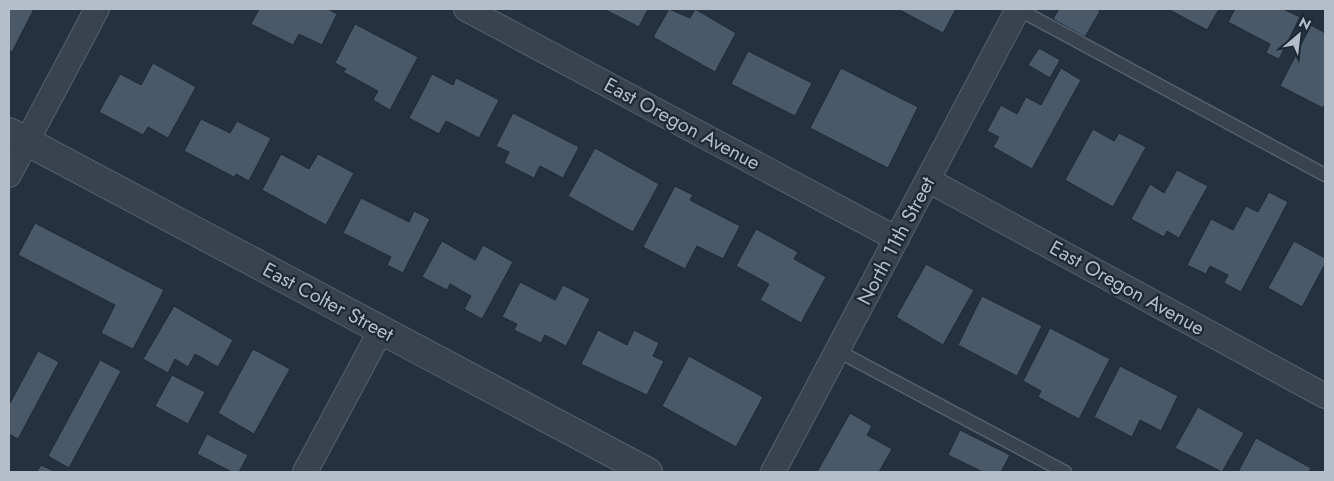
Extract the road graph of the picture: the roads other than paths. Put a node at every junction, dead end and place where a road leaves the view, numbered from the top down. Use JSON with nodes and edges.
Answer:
{"nodes":[{"id":1,"x":98,"y":9,"type":"edge"},
{"id":2,"x":466,"y":9,"type":"edge"},
{"id":3,"x":1018,"y":9,"type":"edge"},
{"id":4,"x":18,"y":136,"type":"edge"},
{"id":5,"x":1325,"y":174,"type":"edge"},
{"id":6,"x":9,"y":175,"type":"edge"},
{"id":7,"x":928,"y":180,"type":"junction"},
{"id":8,"x":897,"y":239,"type":"junction"},
{"id":9,"x":381,"y":330,"type":"junction"},
{"id":10,"x":838,"y":351,"type":"junction"},
{"id":11,"x":1325,"y":396,"type":"edge"},
{"id":12,"x":304,"y":472,"type":"edge"},
{"id":13,"x":648,"y":472,"type":"edge"},
{"id":14,"x":773,"y":472,"type":"edge"},
{"id":15,"x":1064,"y":472,"type":"edge"}],
"edges":[{"from":1,"to":4,"type":"street"},
{"from":2,"to":8,"type":"street","name":"East Oregon Avenue"},
{"from":3,"to":5,"type":"lane"},
{"from":3,"to":7,"type":"street","name":"North 11th Street"},
{"from":4,"to":6,"type":"street"},
{"from":4,"to":9,"type":"street","name":"East Colter Street"},
{"from":7,"to":8,"type":"street","name":"North 11th Street"},
{"from":7,"to":11,"type":"street","name":"East Oregon Avenue"},
{"from":8,"to":10,"type":"street","name":"North 11th Street"},
{"from":9,"to":12,"type":"street"},
{"from":9,"to":13,"type":"street","name":"East Colter Street"},
{"from":10,"to":14,"type":"street","name":"North 11th Street"},
{"from":10,"to":15,"type":"lane"}]}
